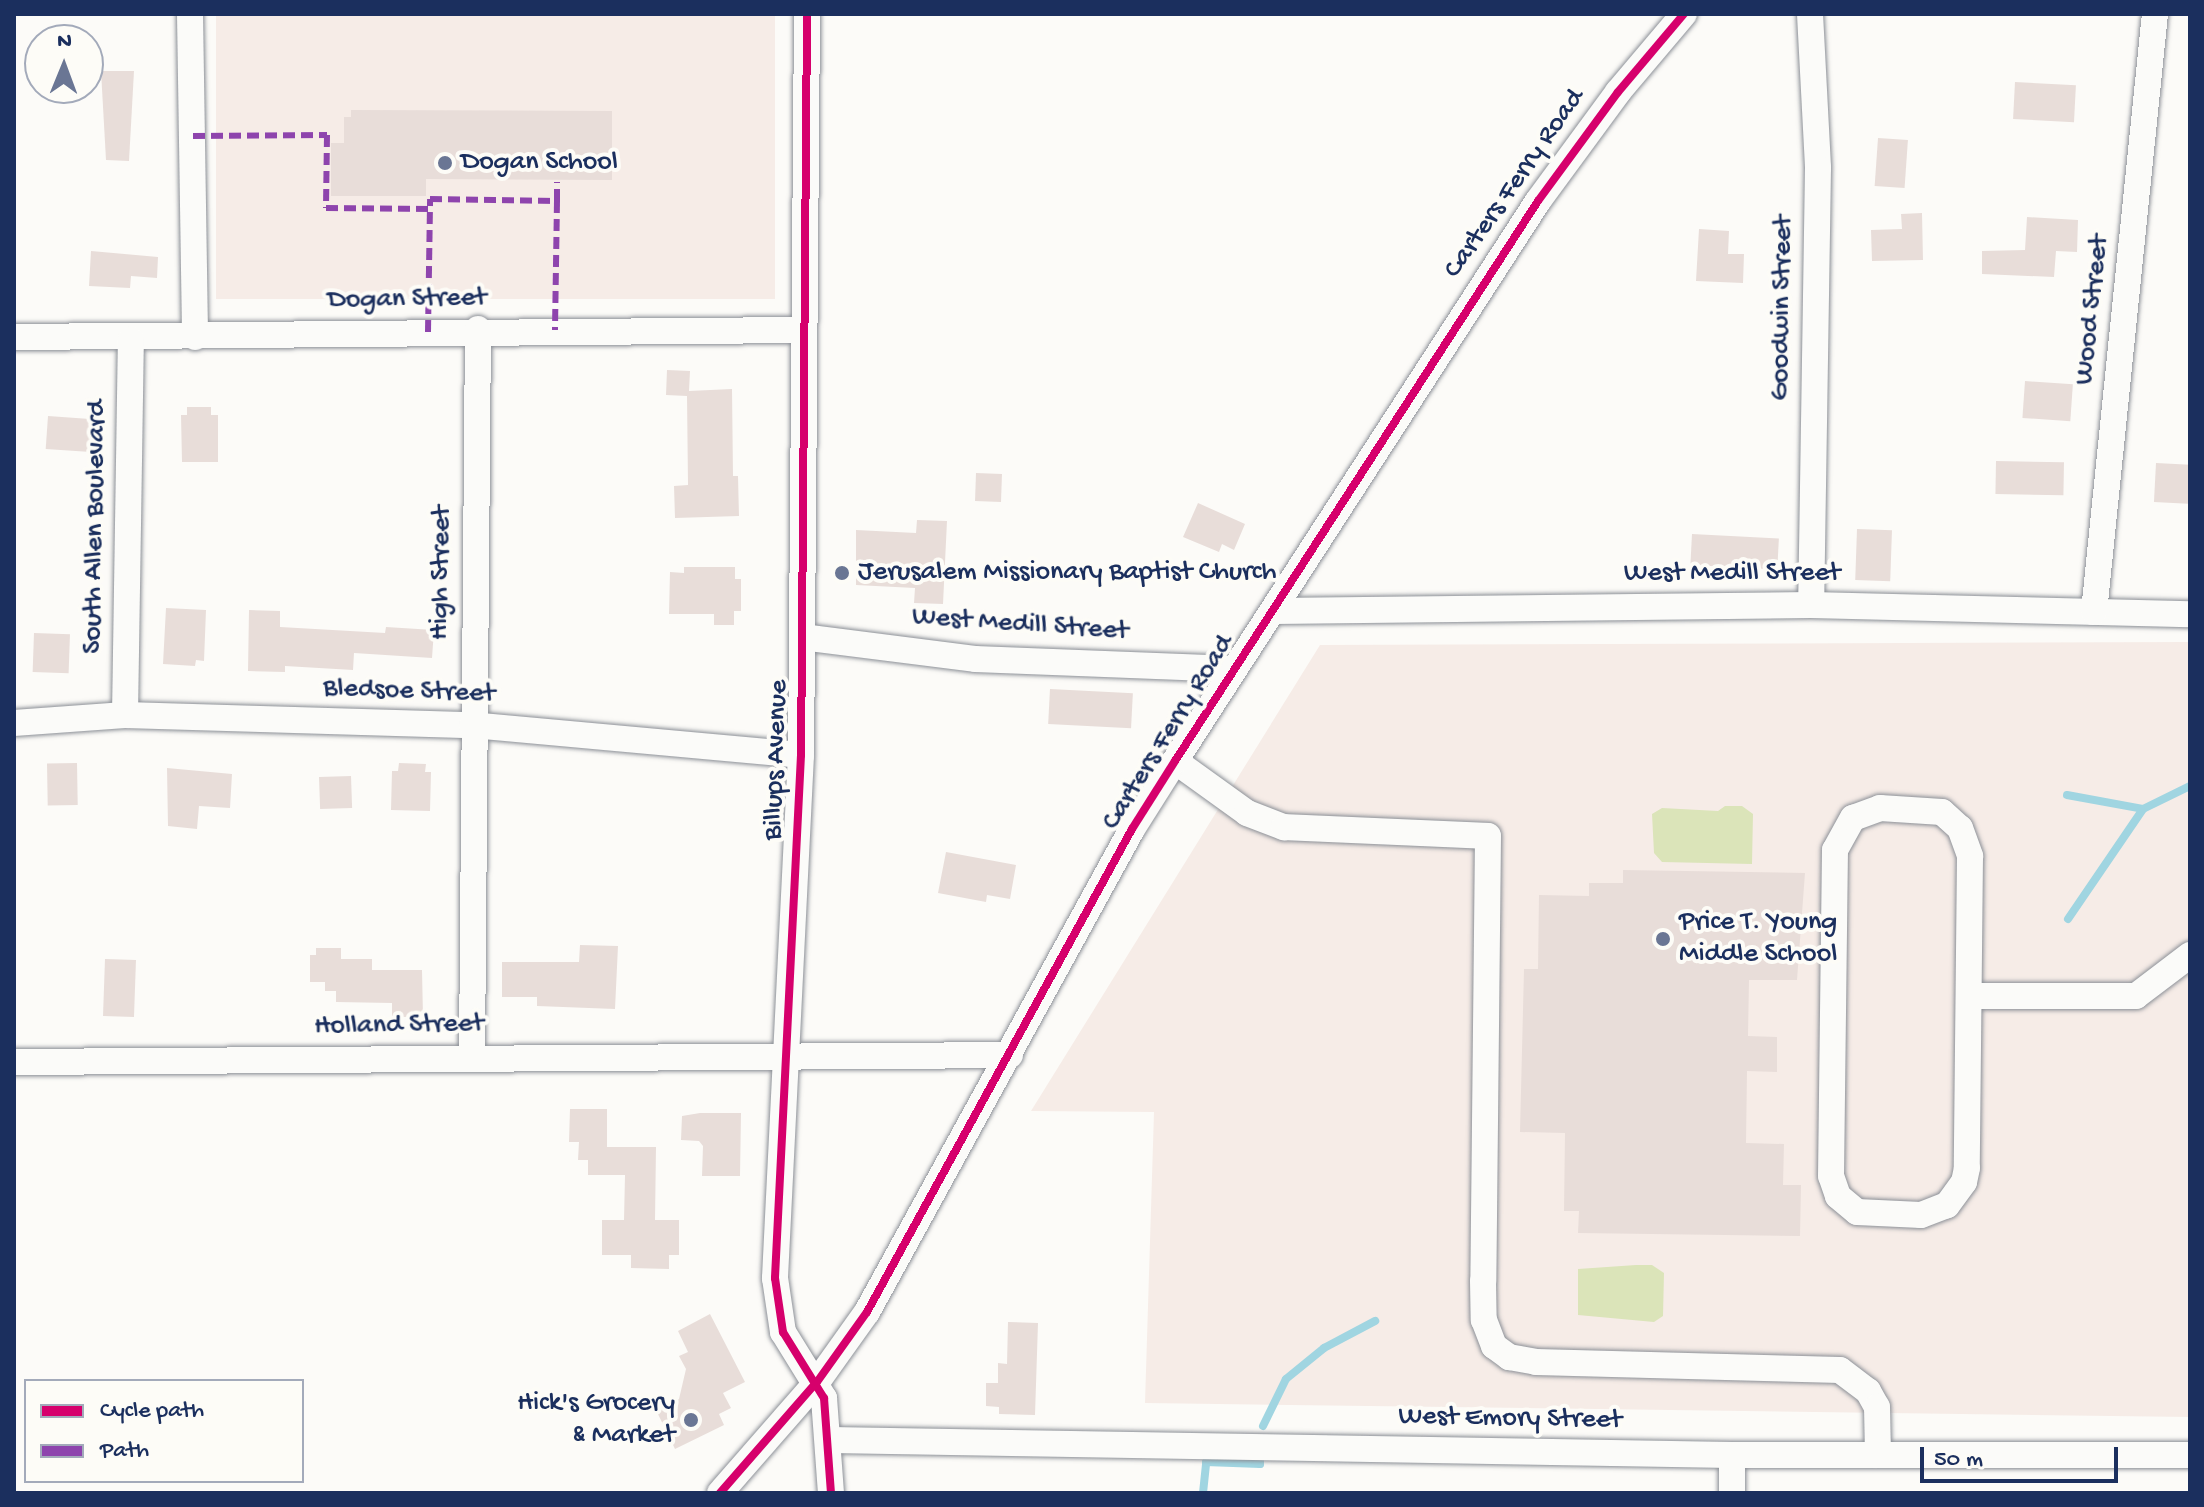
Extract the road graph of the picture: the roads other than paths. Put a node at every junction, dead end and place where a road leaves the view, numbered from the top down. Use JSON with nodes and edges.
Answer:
{"nodes":[{"id":1,"x":190,"y":14,"type":"edge"},
{"id":2,"x":807,"y":14,"type":"edge"},
{"id":3,"x":1684,"y":14,"type":"edge"},
{"id":4,"x":1810,"y":14,"type":"edge"},
{"id":5,"x":2155,"y":14,"type":"edge"},
{"id":6,"x":478,"y":329,"type":"junction"},
{"id":7,"x":802,"y":330,"type":"junction"},
{"id":8,"x":14,"y":337,"type":"edge"},
{"id":9,"x":195,"y":337,"type":"junction"},
{"id":10,"x":131,"y":340,"type":"junction"},
{"id":11,"x":1811,"y":605,"type":"junction"},
{"id":12,"x":1274,"y":611,"type":"junction"},
{"id":13,"x":2094,"y":612,"type":"junction"},
{"id":14,"x":2190,"y":614,"type":"edge"},
{"id":15,"x":802,"y":637,"type":"junction"},
{"id":16,"x":1234,"y":669,"type":"junction"},
{"id":17,"x":125,"y":715,"type":"junction"},
{"id":18,"x":14,"y":723,"type":"edge"},
{"id":19,"x":472,"y":725,"type":"junction"},
{"id":20,"x":801,"y":755,"type":"junction"},
{"id":21,"x":1175,"y":761,"type":"junction"},
{"id":22,"x":2190,"y":955,"type":"edge"},
{"id":23,"x":1969,"y":996,"type":"junction"},
{"id":24,"x":1010,"y":1055,"type":"junction"},
{"id":25,"x":472,"y":1057,"type":"junction"},
{"id":26,"x":784,"y":1057,"type":"junction"},
{"id":27,"x":14,"y":1062,"type":"edge"},
{"id":28,"x":817,"y":1382,"type":"junction"},
{"id":29,"x":830,"y":1440,"type":"junction"},
{"id":30,"x":1732,"y":1455,"type":"junction"},
{"id":31,"x":1878,"y":1455,"type":"junction"},
{"id":32,"x":2190,"y":1455,"type":"edge"},
{"id":33,"x":720,"y":1493,"type":"edge"},
{"id":34,"x":831,"y":1493,"type":"edge"},
{"id":35,"x":1732,"y":1493,"type":"edge"}],
"edges":[{"from":1,"to":9,"type":"street"},
{"from":2,"to":7,"type":"street","name":"Billups Avenue"},
{"from":3,"to":12,"type":"street","name":"Carters Ferry Road"},
{"from":4,"to":11,"type":"street","name":"Goodwin Street"},
{"from":5,"to":13,"type":"street","name":"Wood Street"},
{"from":6,"to":7,"type":"street","name":"Dogan Street"},
{"from":6,"to":9,"type":"street","name":"Dogan Street"},
{"from":6,"to":19,"type":"street","name":"High Street"},
{"from":7,"to":15,"type":"street","name":"Billups Avenue"},
{"from":8,"to":10,"type":"street","name":"Dogan Street"},
{"from":9,"to":10,"type":"street","name":"Dogan Street"},
{"from":10,"to":17,"type":"street","name":"South Allen Boulevard"},
{"from":11,"to":12,"type":"street","name":"West Medill Street"},
{"from":11,"to":13,"type":"street","name":"West Medill Street"},
{"from":12,"to":16,"type":"street","name":"Carters Ferry Road"},
{"from":13,"to":14,"type":"street","name":"West Medill Street"},
{"from":15,"to":16,"type":"street","name":"West Medill Street"},
{"from":15,"to":20,"type":"street","name":"Billups Avenue"},
{"from":16,"to":21,"type":"street","name":"Carters Ferry Road"},
{"from":17,"to":18,"type":"street","name":"Bledsoe Street"},
{"from":17,"to":19,"type":"street","name":"Bledsoe Street"},
{"from":19,"to":20,"type":"street","name":"Bledsoe Street"},
{"from":19,"to":25,"type":"street","name":"High Street"},
{"from":20,"to":26,"type":"street","name":"Billups Avenue"},
{"from":21,"to":24,"type":"street","name":"Carters Ferry Road"},
{"from":21,"to":31,"type":"street"},
{"from":22,"to":23,"type":"street"},
{"from":23,"to":23,"type":"street"},
{"from":24,"to":26,"type":"street","name":"Holland Street"},
{"from":24,"to":28,"type":"street","name":"Carters Ferry Road"},
{"from":25,"to":26,"type":"street","name":"Holland Street"},
{"from":25,"to":27,"type":"street","name":"Holland Street"},
{"from":26,"to":28,"type":"street","name":"Billups Avenue"},
{"from":28,"to":29,"type":"street","name":"Billups Avenue"},
{"from":28,"to":33,"type":"street","name":"Carters Ferry Road"},
{"from":29,"to":30,"type":"street","name":"West Emory Street"},
{"from":29,"to":34,"type":"street","name":"Billups Avenue"},
{"from":30,"to":31,"type":"street","name":"West Emory Street"},
{"from":30,"to":35,"type":"street"},
{"from":31,"to":32,"type":"street","name":"West Emory Street"}]}
